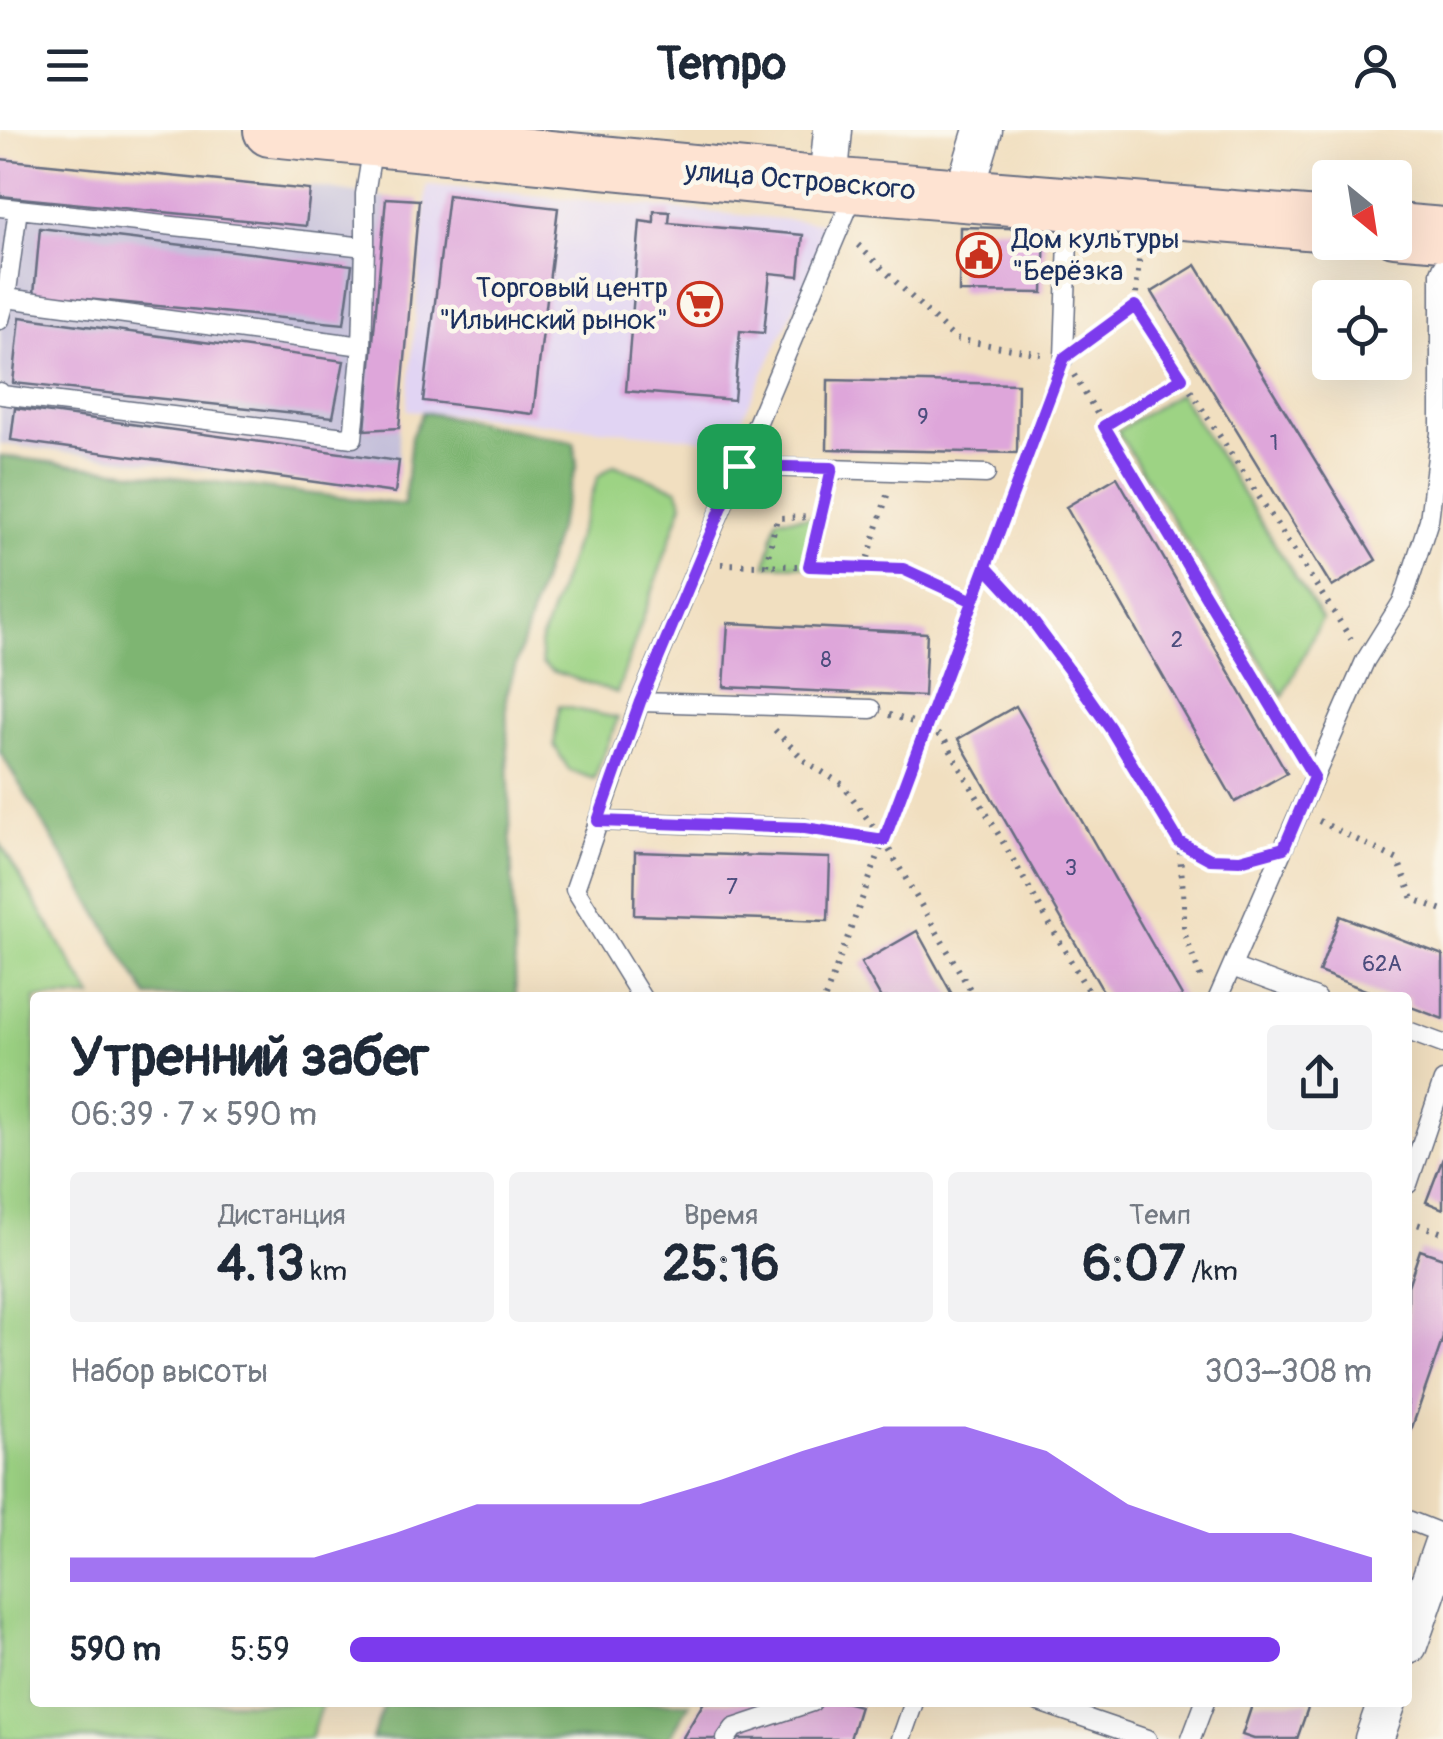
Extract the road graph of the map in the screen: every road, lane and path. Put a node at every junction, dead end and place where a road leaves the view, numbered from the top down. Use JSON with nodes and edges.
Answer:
{"nodes":[{"id":1,"x":832,"y":130,"type":"edge"},
{"id":2,"x":983,"y":130,"type":"edge"},
{"id":3,"x":288,"y":131,"type":"edge"},
{"id":4,"x":373,"y":140,"type":"junction"},
{"id":5,"x":962,"y":196,"type":"junction"},
{"id":6,"x":841,"y":199,"type":"junction"},
{"id":7,"x":1069,"y":204,"type":"junction"},
{"id":8,"x":9,"y":208,"type":"edge"},
{"id":9,"x":1144,"y":209,"type":"junction"},
{"id":10,"x":1312,"y":223,"type":"edge"},
{"id":11,"x":1412,"y":231,"type":"edge"},
{"id":12,"x":1443,"y":234,"type":"edge"},
{"id":13,"x":365,"y":247,"type":"junction"},
{"id":14,"x":1443,"y":266,"type":"edge"},
{"id":15,"x":6,"y":298,"type":"junction"},
{"id":16,"x":1135,"y":306,"type":"junction"},
{"id":17,"x":0,"y":320,"type":"edge"},
{"id":18,"x":362,"y":346,"type":"junction"},
{"id":19,"x":1064,"y":358,"type":"junction"},
{"id":20,"x":1182,"y":378,"type":"junction"},
{"id":21,"x":0,"y":392,"type":"edge"},
{"id":22,"x":1104,"y":426,"type":"junction"},
{"id":23,"x":739,"y":466,"type":"junction"},
{"id":24,"x":832,"y":468,"type":"junction"},
{"id":25,"x":895,"y":470,"type":"junction"},
{"id":26,"x":986,"y":474,"type":"dead end"},
{"id":27,"x":820,"y":517,"type":"junction"},
{"id":28,"x":698,"y":563,"type":"junction"},
{"id":29,"x":766,"y":565,"type":"junction"},
{"id":30,"x":809,"y":566,"type":"junction"},
{"id":31,"x":986,"y":567,"type":"junction"},
{"id":32,"x":865,"y":568,"type":"junction"},
{"id":33,"x":973,"y":601,"type":"junction"},
{"id":34,"x":1365,"y":660,"type":"junction"},
{"id":35,"x":640,"y":702,"type":"junction"},
{"id":36,"x":751,"y":705,"type":"junction"},
{"id":37,"x":871,"y":709,"type":"joint"},
{"id":38,"x":926,"y":726,"type":"junction"},
{"id":39,"x":1314,"y":777,"type":"junction"},
{"id":40,"x":1300,"y":812,"type":"junction"},
{"id":41,"x":598,"y":821,"type":"junction"},
{"id":42,"x":805,"y":828,"type":"joint"},
{"id":43,"x":884,"y":840,"type":"junction"},
{"id":44,"x":1179,"y":842,"type":"junction"},
{"id":45,"x":1284,"y":848,"type":"junction"},
{"id":46,"x":1443,"y":910,"type":"edge"},
{"id":47,"x":1232,"y":967,"type":"junction"},
{"id":48,"x":1203,"y":982,"type":"dead end"},
{"id":49,"x":638,"y":992,"type":"edge"},
{"id":50,"x":828,"y":992,"type":"edge"},
{"id":51,"x":973,"y":992,"type":"edge"},
{"id":52,"x":1089,"y":992,"type":"edge"},
{"id":53,"x":1221,"y":992,"type":"edge"},
{"id":54,"x":1300,"y":992,"type":"edge"},
{"id":55,"x":1412,"y":1032,"type":"edge"},
{"id":56,"x":1443,"y":1044,"type":"edge"},
{"id":57,"x":1443,"y":1081,"type":"edge"},
{"id":58,"x":1412,"y":1172,"type":"edge"},
{"id":59,"x":1412,"y":1223,"type":"edge"},
{"id":60,"x":1443,"y":1233,"type":"edge"},
{"id":61,"x":1412,"y":1522,"type":"edge"},
{"id":62,"x":1443,"y":1534,"type":"edge"},
{"id":63,"x":1443,"y":1544,"type":"edge"},
{"id":64,"x":1412,"y":1633,"type":"edge"},
{"id":65,"x":797,"y":1707,"type":"edge"},
{"id":66,"x":912,"y":1707,"type":"edge"},
{"id":67,"x":1054,"y":1707,"type":"edge"},
{"id":68,"x":1203,"y":1707,"type":"edge"},
{"id":69,"x":1385,"y":1707,"type":"edge"},
{"id":70,"x":726,"y":1739,"type":"edge"},
{"id":71,"x":901,"y":1739,"type":"edge"},
{"id":72,"x":1147,"y":1739,"type":"edge"},
{"id":73,"x":1191,"y":1739,"type":"edge"},
{"id":74,"x":1374,"y":1739,"type":"edge"}],
"edges":[{"from":1,"to":6,"type":"street"},
{"from":2,"to":5,"type":"street"},
{"from":3,"to":4,"type":"main road","name":"улица Островского"},
{"from":4,"to":6,"type":"main road","name":"улица Островского"},
{"from":4,"to":13,"type":"lane"},
{"from":5,"to":6,"type":"main road","name":"улица Островского"},
{"from":5,"to":7,"type":"main road","name":"улица Островского"},
{"from":6,"to":19,"type":"path"},
{"from":6,"to":23,"type":"lane"},
{"from":7,"to":9,"type":"main road","name":"улица Островского"},
{"from":7,"to":19,"type":"lane"},
{"from":8,"to":13,"type":"lane"},
{"from":8,"to":15,"type":"lane"},
{"from":9,"to":10,"type":"main road","name":"улица Островского"},
{"from":9,"to":16,"type":"path"},
{"from":11,"to":12,"type":"main road"},
{"from":13,"to":18,"type":"lane"},
{"from":14,"to":34,"type":"lane"},
{"from":15,"to":17,"type":"lane"},
{"from":15,"to":18,"type":"lane"},
{"from":16,"to":19,"type":"path"},
{"from":16,"to":20,"type":"path"},
{"from":18,"to":21,"type":"lane"},
{"from":19,"to":22,"type":"path"},
{"from":19,"to":31,"type":"path"},
{"from":20,"to":22,"type":"path"},
{"from":20,"to":34,"type":"path"},
{"from":22,"to":39,"type":"path"},
{"from":23,"to":24,"type":"lane"},
{"from":23,"to":28,"type":"lane"},
{"from":24,"to":25,"type":"lane"},
{"from":24,"to":27,"type":"path"},
{"from":25,"to":26,"type":"lane"},
{"from":25,"to":32,"type":"path"},
{"from":27,"to":29,"type":"path"},
{"from":27,"to":30,"type":"path"},
{"from":28,"to":29,"type":"path"},
{"from":28,"to":35,"type":"lane"},
{"from":29,"to":30,"type":"path"},
{"from":30,"to":32,"type":"path"},
{"from":31,"to":33,"type":"path"},
{"from":31,"to":44,"type":"path"},
{"from":32,"to":33,"type":"path"},
{"from":33,"to":38,"type":"path"},
{"from":34,"to":39,"type":"lane"},
{"from":35,"to":36,"type":"lane"},
{"from":35,"to":41,"type":"lane"},
{"from":36,"to":37,"type":"lane"},
{"from":36,"to":43,"type":"path"},
{"from":37,"to":38,"type":"path"},
{"from":38,"to":43,"type":"path"},
{"from":38,"to":52,"type":"path"},
{"from":39,"to":40,"type":"lane"},
{"from":40,"to":45,"type":"lane"},
{"from":40,"to":46,"type":"path"},
{"from":41,"to":42,"type":"lane"},
{"from":41,"to":49,"type":"lane"},
{"from":42,"to":43,"type":"path"},
{"from":43,"to":50,"type":"path"},
{"from":43,"to":51,"type":"path"},
{"from":44,"to":45,"type":"path"},
{"from":44,"to":48,"type":"path"},
{"from":45,"to":47,"type":"lane"},
{"from":47,"to":53,"type":"lane"},
{"from":47,"to":54,"type":"lane"},
{"from":55,"to":56,"type":"lane"},
{"from":57,"to":58,"type":"lane"},
{"from":59,"to":60,"type":"path"},
{"from":61,"to":62,"type":"lane"},
{"from":63,"to":64,"type":"street"},
{"from":65,"to":70,"type":"lane"},
{"from":66,"to":71,"type":"lane"},
{"from":67,"to":72,"type":"lane"},
{"from":68,"to":73,"type":"lane"},
{"from":69,"to":74,"type":"street"}]}
